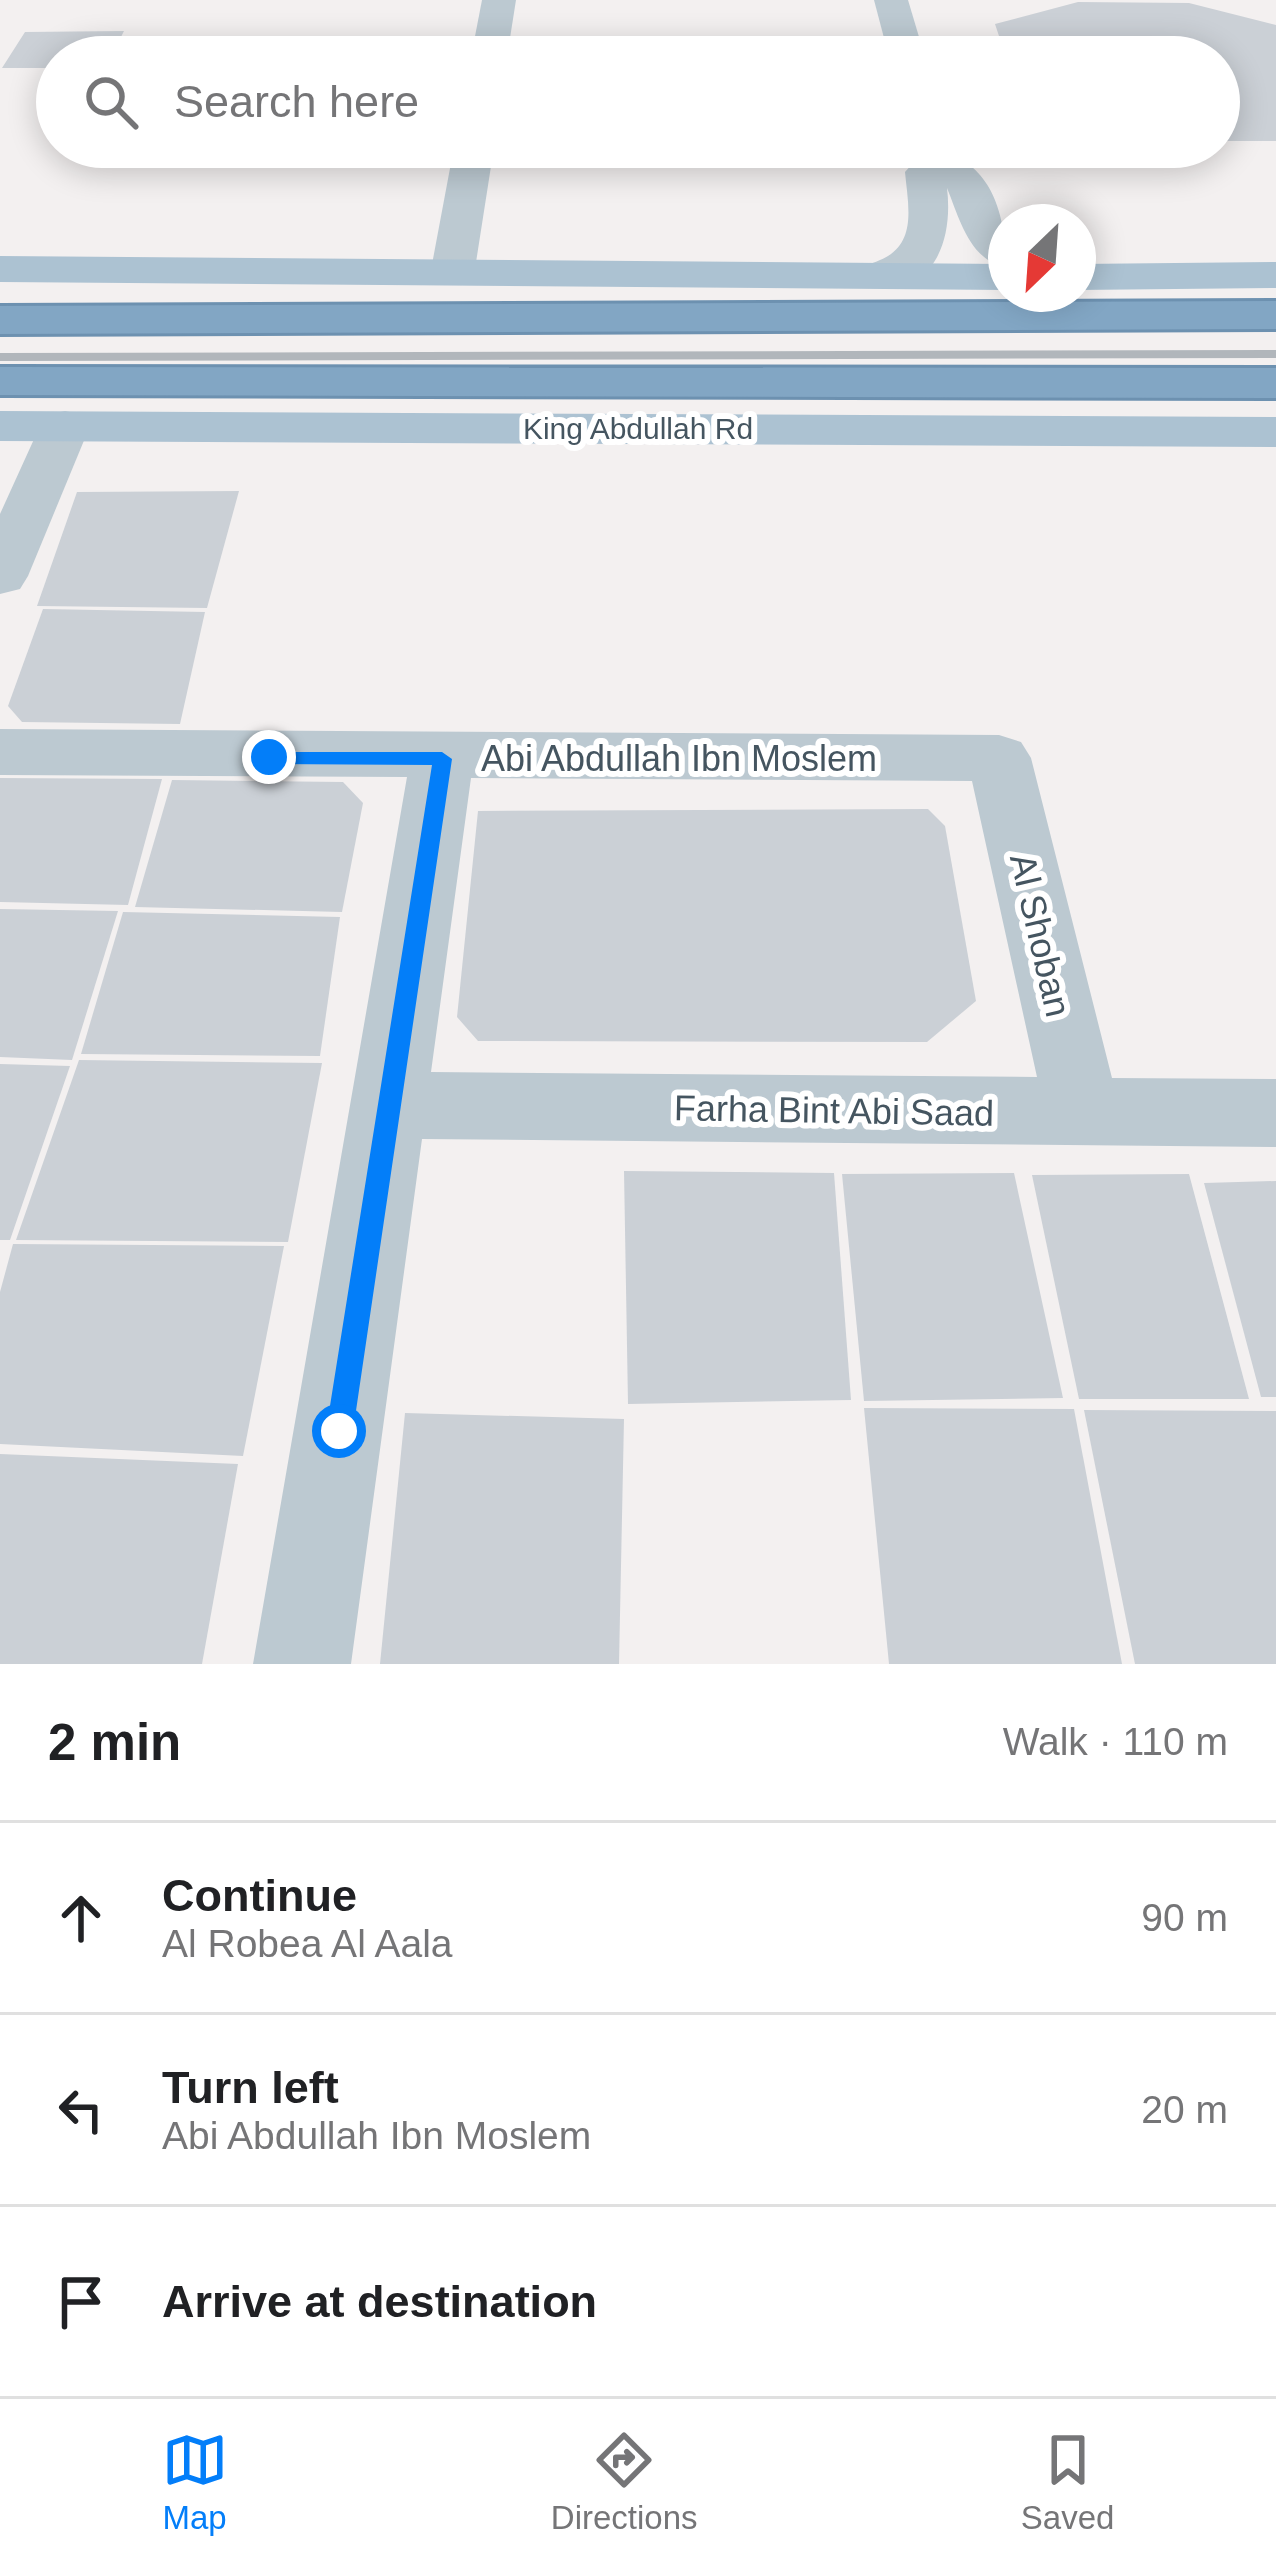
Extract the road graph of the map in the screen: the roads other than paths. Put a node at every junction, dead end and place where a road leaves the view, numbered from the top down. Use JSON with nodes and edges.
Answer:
{"nodes":[{"id":1,"x":499,"y":0,"type":"edge"},
{"id":2,"x":891,"y":0,"type":"edge"},
{"id":3,"x":493,"y":36,"type":"edge"},
{"id":4,"x":901,"y":36,"type":"edge"},
{"id":5,"x":470,"y":168,"type":"edge"},
{"id":6,"x":927,"y":168,"type":"edge"},
{"id":7,"x":954,"y":168,"type":"edge"},
{"id":8,"x":988,"y":237,"type":"edge"},
{"id":9,"x":0,"y":269,"type":"edge"},
{"id":10,"x":452,"y":275,"type":"junction"},
{"id":11,"x":1276,"y":275,"type":"edge"},
{"id":12,"x":878,"y":276,"type":"junction"},
{"id":13,"x":988,"y":277,"type":"edge"},
{"id":14,"x":1096,"y":277,"type":"edge"},
{"id":15,"x":1276,"y":315,"type":"edge"},
{"id":16,"x":0,"y":320,"type":"edge"},
{"id":17,"x":0,"y":381,"type":"edge"},
{"id":18,"x":1276,"y":382,"type":"edge"},
{"id":19,"x":28,"y":425,"type":"edge"},
{"id":20,"x":1265,"y":435,"type":"edge"},
{"id":21,"x":0,"y":576,"type":"edge"},
{"id":22,"x":0,"y":752,"type":"edge"},
{"id":23,"x":999,"y":758,"type":"joint"},
{"id":24,"x":442,"y":759,"type":"junction"},
{"id":25,"x":392,"y":1105,"type":"junction"},
{"id":26,"x":1082,"y":1113,"type":"junction"},
{"id":27,"x":1276,"y":1113,"type":"edge"},
{"id":28,"x":302,"y":1664,"type":"edge"}],
"edges":[{"from":1,"to":3,"type":"street"},
{"from":2,"to":4,"type":"street"},
{"from":5,"to":10,"type":"street"},
{"from":6,"to":12,"type":"street"},
{"from":7,"to":8,"type":"street"},
{"from":9,"to":10,"type":"main road"},
{"from":10,"to":12,"type":"main road"},
{"from":11,"to":14,"type":"main road"},
{"from":12,"to":13,"type":"main road"},
{"from":15,"to":16,"type":"highway"},
{"from":17,"to":18,"type":"highway","name":"King Abdullah Rd"},
{"from":19,"to":20,"type":"main road","name":"King Abdullah Rd"},
{"from":19,"to":21,"type":"street"},
{"from":22,"to":24,"type":"street","name":"Abi Abdullah Ibn Moslem"},
{"from":23,"to":24,"type":"street","name":"Abi Abdullah Ibn Moslem"},
{"from":23,"to":26,"type":"street","name":"Al Shoban"},
{"from":24,"to":25,"type":"street"},
{"from":25,"to":26,"type":"street","name":"Farha Bint Abi Saad"},
{"from":25,"to":28,"type":"street"},
{"from":26,"to":27,"type":"street","name":"Farha Bint Abi Saad"}]}
